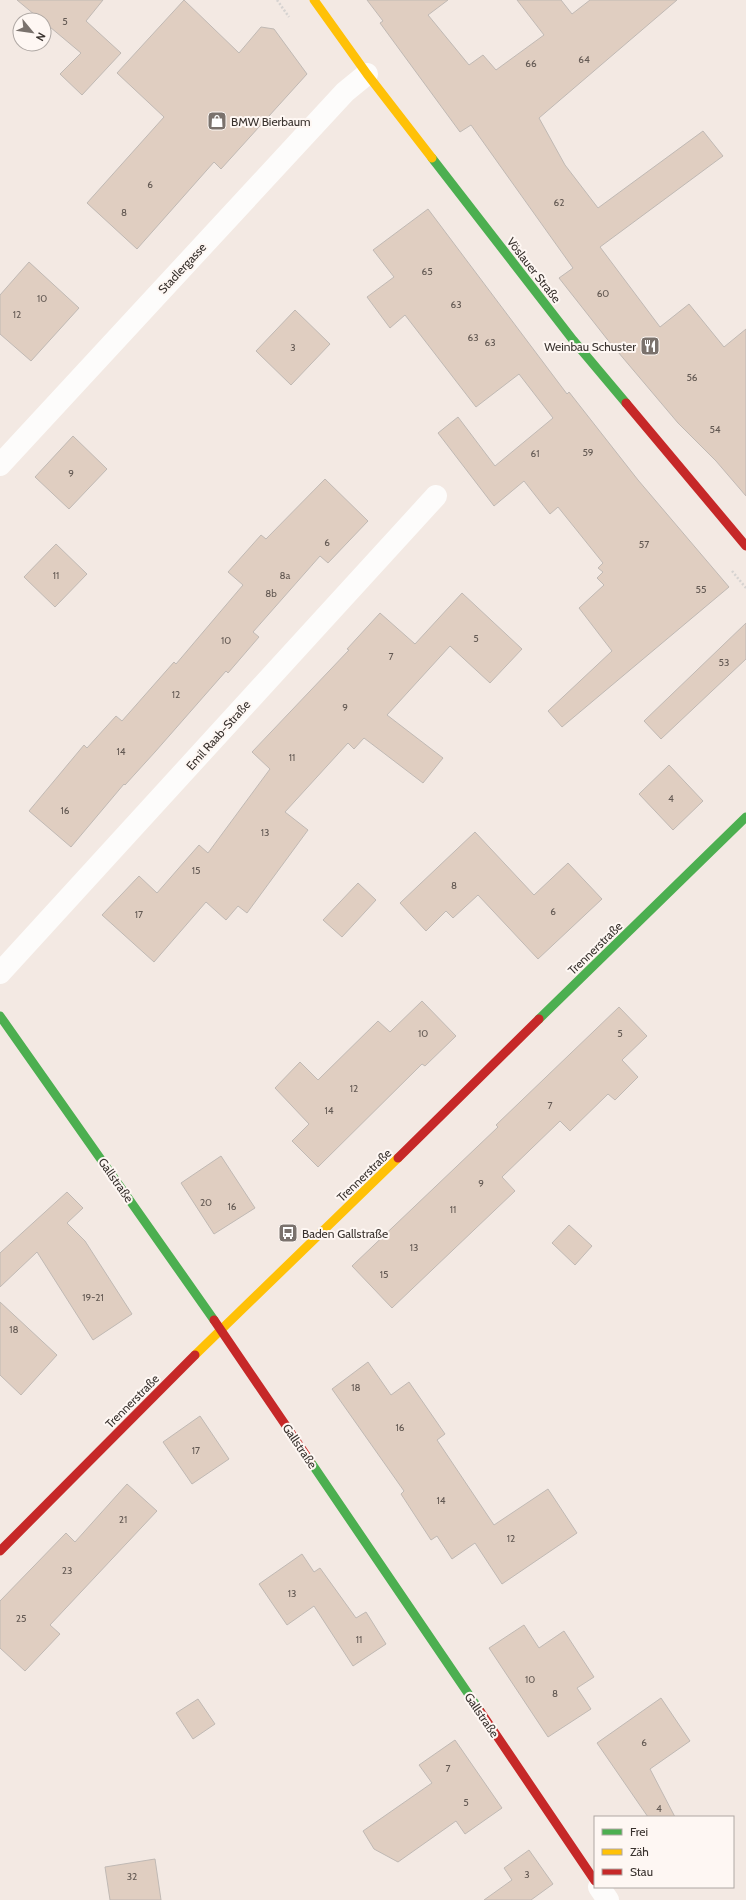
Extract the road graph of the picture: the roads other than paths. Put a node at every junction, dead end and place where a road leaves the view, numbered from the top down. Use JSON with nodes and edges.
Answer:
{"nodes":[{"id":1,"x":314,"y":0,"type":"edge"},
{"id":2,"x":367,"y":74,"type":"junction"},
{"id":3,"x":0,"y":465,"type":"edge"},
{"id":4,"x":436,"y":496,"type":"dead end"},
{"id":5,"x":746,"y":546,"type":"edge"},
{"id":6,"x":746,"y":817,"type":"edge"},
{"id":7,"x":0,"y":973,"type":"edge"},
{"id":8,"x":0,"y":1016,"type":"edge"},
{"id":9,"x":221,"y":1329,"type":"junction"},
{"id":10,"x":0,"y":1551,"type":"edge"},
{"id":11,"x":594,"y":1880,"type":"edge"},
{"id":12,"x":600,"y":1888,"type":"edge"},
{"id":13,"x":608,"y":1900,"type":"edge"}],
"edges":[{"from":1,"to":2,"type":"street","name":"Vöslauer Straße"},
{"from":2,"to":3,"type":"street","name":"Stadlergasse"},
{"from":2,"to":5,"type":"street","name":"Vöslauer Straße"},
{"from":4,"to":7,"type":"street","name":"Emil Raab-Straße"},
{"from":6,"to":9,"type":"street","name":"Trennerstraße"},
{"from":8,"to":9,"type":"street","name":"Gallstraße"},
{"from":9,"to":10,"type":"street","name":"Trennerstraße"},
{"from":9,"to":11,"type":"street","name":"Gallstraße"},
{"from":12,"to":13,"type":"street"}]}
